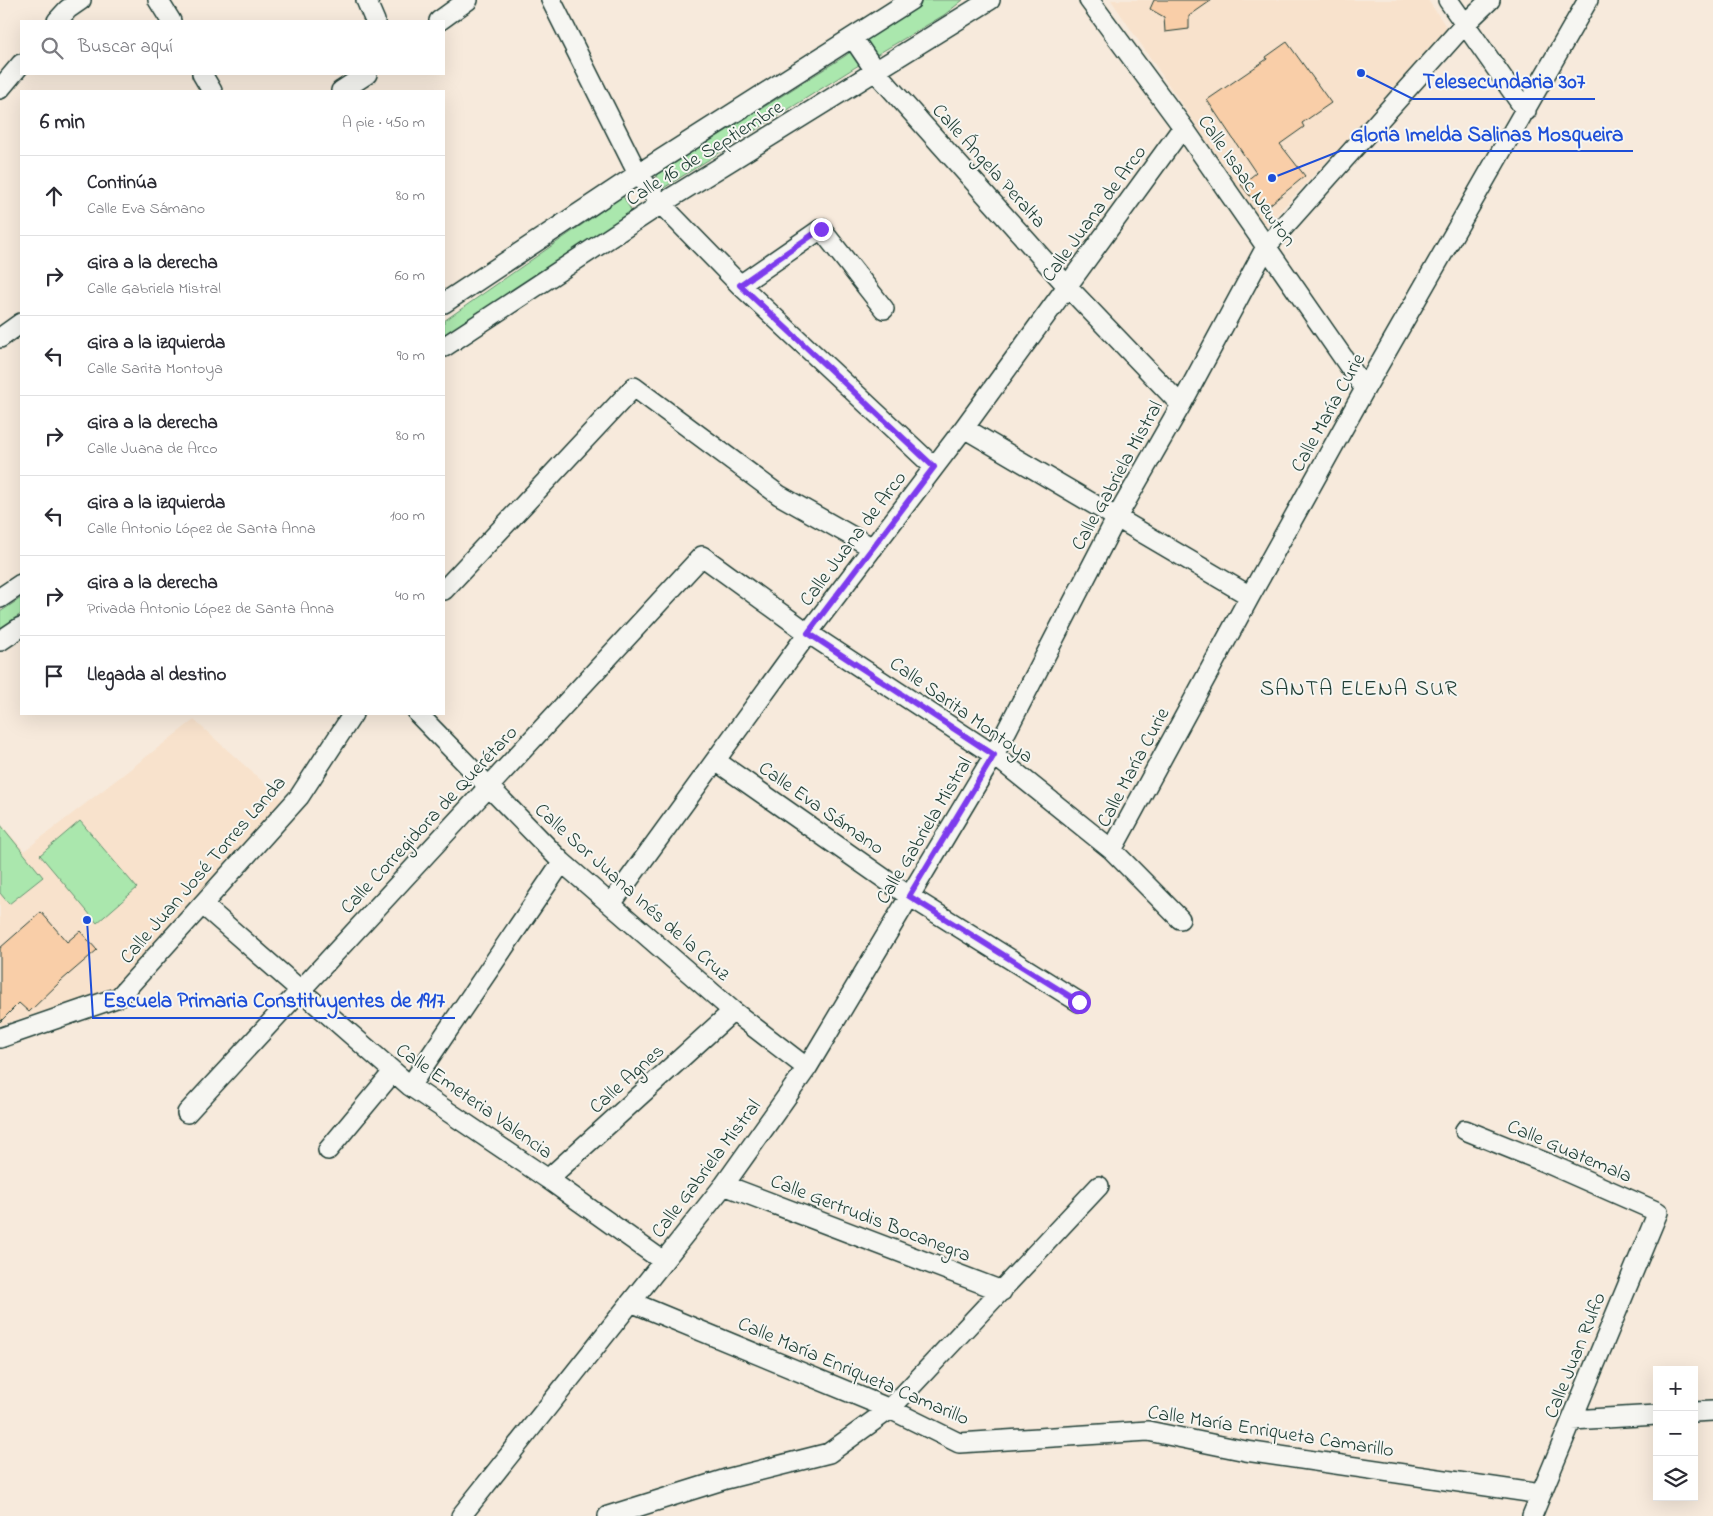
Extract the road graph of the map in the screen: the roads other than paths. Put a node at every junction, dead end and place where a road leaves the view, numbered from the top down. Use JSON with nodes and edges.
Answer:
{"nodes":[{"id":1,"x":158,"y":0,"type":"edge"},
{"id":2,"x":366,"y":0,"type":"edge"},
{"id":3,"x":468,"y":0,"type":"edge"},
{"id":4,"x":551,"y":0,"type":"edge"},
{"id":5,"x":911,"y":0,"type":"edge"},
{"id":6,"x":990,"y":0,"type":"edge"},
{"id":7,"x":1089,"y":0,"type":"edge"},
{"id":8,"x":1448,"y":0,"type":"edge"},
{"id":9,"x":1490,"y":0,"type":"edge"},
{"id":10,"x":1588,"y":0,"type":"edge"},
{"id":11,"x":170,"y":20,"type":"edge"},
{"id":12,"x":375,"y":20,"type":"edge"},
{"id":13,"x":440,"y":20,"type":"edge"},
{"id":14,"x":1465,"y":24,"type":"junction"},
{"id":15,"x":853,"y":38,"type":"junction"},
{"id":16,"x":20,"y":65,"type":"edge"},
{"id":17,"x":876,"y":72,"type":"junction"},
{"id":18,"x":203,"y":75,"type":"edge"},
{"id":19,"x":366,"y":75,"type":"edge"},
{"id":20,"x":0,"y":88,"type":"edge"},
{"id":21,"x":211,"y":90,"type":"edge"},
{"id":22,"x":343,"y":90,"type":"edge"},
{"id":23,"x":1526,"y":111,"type":"junction"},
{"id":24,"x":1183,"y":127,"type":"junction"},
{"id":25,"x":638,"y":174,"type":"junction"},
{"id":26,"x":661,"y":204,"type":"junction"},
{"id":27,"x":1266,"y":247,"type":"junction"},
{"id":28,"x":740,"y":285,"type":"junction"},
{"id":29,"x":1067,"y":286,"type":"junction"},
{"id":30,"x":445,"y":302,"type":"edge"},
{"id":31,"x":884,"y":309,"type":"dead end"},
{"id":32,"x":20,"y":324,"type":"edge"},
{"id":33,"x":0,"y":338,"type":"edge"},
{"id":34,"x":445,"y":346,"type":"edge"},
{"id":35,"x":1365,"y":389,"type":"junction"},
{"id":36,"x":1181,"y":405,"type":"junction"},
{"id":37,"x":964,"y":428,"type":"junction"},
{"id":38,"x":934,"y":467,"type":"junction"},
{"id":39,"x":1117,"y":517,"type":"junction"},
{"id":40,"x":873,"y":548,"type":"junction"},
{"id":41,"x":702,"y":556,"type":"joint"},
{"id":42,"x":20,"y":585,"type":"edge"},
{"id":43,"x":445,"y":589,"type":"edge"},
{"id":44,"x":1250,"y":596,"type":"junction"},
{"id":45,"x":0,"y":598,"type":"edge"},
{"id":46,"x":20,"y":628,"type":"edge"},
{"id":47,"x":808,"y":633,"type":"junction"},
{"id":48,"x":0,"y":641,"type":"edge"},
{"id":49,"x":352,"y":715,"type":"edge"},
{"id":50,"x":419,"y":715,"type":"edge"},
{"id":51,"x":994,"y":755,"type":"junction"},
{"id":52,"x":716,"y":761,"type":"junction"},
{"id":53,"x":488,"y":787,"type":"junction"},
{"id":54,"x":1112,"y":850,"type":"junction"},
{"id":55,"x":562,"y":862,"type":"junction"},
{"id":56,"x":909,"y":896,"type":"junction"},
{"id":57,"x":611,"y":904,"type":"junction"},
{"id":58,"x":203,"y":905,"type":"junction"},
{"id":59,"x":1180,"y":919,"type":"dead end"},
{"id":60,"x":300,"y":991,"type":"junction"},
{"id":61,"x":1079,"y":1002,"type":"dead end"},
{"id":62,"x":734,"y":1011,"type":"junction"},
{"id":63,"x":0,"y":1038,"type":"edge"},
{"id":64,"x":808,"y":1068,"type":"junction"},
{"id":65,"x":394,"y":1072,"type":"junction"},
{"id":66,"x":410,"y":1086,"type":"junction"},
{"id":67,"x":187,"y":1113,"type":"dead end"},
{"id":68,"x":1465,"y":1130,"type":"dead end"},
{"id":69,"x":328,"y":1150,"type":"dead end"},
{"id":70,"x":548,"y":1179,"type":"junction"},
{"id":71,"x":724,"y":1185,"type":"junction"},
{"id":72,"x":1099,"y":1186,"type":"dead end"},
{"id":73,"x":1658,"y":1212,"type":"joint"},
{"id":74,"x":663,"y":1261,"type":"junction"},
{"id":75,"x":1002,"y":1291,"type":"junction"},
{"id":76,"x":631,"y":1302,"type":"junction"},
{"id":77,"x":890,"y":1409,"type":"junction"},
{"id":78,"x":1713,"y":1411,"type":"edge"},
{"id":79,"x":1698,"y":1412,"type":"edge"},
{"id":80,"x":1653,"y":1414,"type":"edge"},
{"id":81,"x":1572,"y":1420,"type":"junction"},
{"id":82,"x":1541,"y":1494,"type":"junction"},
{"id":83,"x":461,"y":1516,"type":"edge"},
{"id":84,"x":608,"y":1516,"type":"edge"},
{"id":85,"x":1532,"y":1516,"type":"edge"}],
"edges":[{"from":1,"to":11,"type":"street"},
{"from":2,"to":12,"type":"street"},
{"from":3,"to":13,"type":"street"},
{"from":4,"to":25,"type":"street"},
{"from":5,"to":15,"type":"street","name":"Calle 16 de Septiembre"},
{"from":6,"to":17,"type":"street","name":"Calle 16 de Septiembre"},
{"from":7,"to":24,"type":"street","name":"Calle Isaac Newton"},
{"from":8,"to":14,"type":"street"},
{"from":9,"to":14,"type":"street","name":"Calle Gabriela Mistral"},
{"from":10,"to":23,"type":"street","name":"Calle María Curie"},
{"from":14,"to":23,"type":"street"},
{"from":14,"to":27,"type":"street","name":"Calle Gabriela Mistral"},
{"from":15,"to":17,"type":"street","name":"Calle Ángela Peralta"},
{"from":15,"to":25,"type":"street","name":"Calle 16 de Septiembre"},
{"from":16,"to":20,"type":"street"},
{"from":17,"to":26,"type":"street","name":"Calle 16 de Septiembre"},
{"from":17,"to":29,"type":"street","name":"Calle Ángela Peralta"},
{"from":18,"to":21,"type":"street"},
{"from":19,"to":22,"type":"street"},
{"from":23,"to":35,"type":"street","name":"Calle María Curie"},
{"from":24,"to":27,"type":"street","name":"Calle Isaac Newton"},
{"from":24,"to":29,"type":"street","name":"Calle Juana de Arco"},
{"from":25,"to":26,"type":"street"},
{"from":25,"to":30,"type":"street","name":"Calle 16 de Septiembre"},
{"from":26,"to":28,"type":"street"},
{"from":26,"to":34,"type":"street","name":"Calle 16 de Septiembre"},
{"from":27,"to":35,"type":"street","name":"Calle Isaac Newton"},
{"from":27,"to":36,"type":"street","name":"Calle Gabriela Mistral"},
{"from":28,"to":31,"type":"street"},
{"from":28,"to":38,"type":"street"},
{"from":29,"to":36,"type":"street","name":"Calle Ángela Peralta"},
{"from":29,"to":37,"type":"street","name":"Calle Juana de Arco"},
{"from":32,"to":33,"type":"street"},
{"from":35,"to":44,"type":"street","name":"Calle María Curie"},
{"from":36,"to":39,"type":"street","name":"Calle Gabriela Mistral"},
{"from":37,"to":38,"type":"street","name":"Calle Juana de Arco"},
{"from":37,"to":39,"type":"street"},
{"from":38,"to":40,"type":"street","name":"Calle Juana de Arco"},
{"from":39,"to":44,"type":"street"},
{"from":39,"to":51,"type":"street","name":"Calle Gabriela Mistral"},
{"from":40,"to":43,"type":"street"},
{"from":40,"to":47,"type":"street","name":"Calle Juana de Arco"},
{"from":41,"to":47,"type":"street","name":"Calle Sarita Montoya"},
{"from":41,"to":53,"type":"street","name":"Calle Corregidora de Querétaro"},
{"from":42,"to":45,"type":"street"},
{"from":44,"to":54,"type":"street","name":"Calle María Curie"},
{"from":46,"to":48,"type":"street"},
{"from":47,"to":51,"type":"street","name":"Calle Sarita Montoya"},
{"from":47,"to":52,"type":"street","name":"Calle Juana de Arco"},
{"from":49,"to":58,"type":"street","name":"Calle Juan José Torres Landa"},
{"from":50,"to":53,"type":"street","name":"Calle Sor Juana Inés de la Cruz"},
{"from":51,"to":54,"type":"street","name":"Calle Sarita Montoya"},
{"from":51,"to":56,"type":"street","name":"Calle Gabriela Mistral"},
{"from":52,"to":56,"type":"street","name":"Calle Eva Sámano"},
{"from":52,"to":57,"type":"street","name":"Calle Juana de Arco"},
{"from":53,"to":55,"type":"street","name":"Calle Sor Juana Inés de la Cruz"},
{"from":53,"to":60,"type":"street","name":"Calle Corregidora de Querétaro"},
{"from":54,"to":59,"type":"street","name":"Calle Sarita Montoya"},
{"from":55,"to":57,"type":"street","name":"Calle Sor Juana Inés de la Cruz"},
{"from":55,"to":66,"type":"street"},
{"from":56,"to":61,"type":"street","name":"Calle Eva Sámano"},
{"from":56,"to":64,"type":"street","name":"Calle Gabriela Mistral"},
{"from":57,"to":62,"type":"street","name":"Calle Sor Juana Inés de la Cruz"},
{"from":58,"to":60,"type":"street","name":"Calle Emeteria Valencia"},
{"from":58,"to":63,"type":"street","name":"Calle Juan José Torres Landa"},
{"from":60,"to":65,"type":"street","name":"Calle Emeteria Valencia"},
{"from":60,"to":67,"type":"street","name":"Calle Corregidora de Querétaro"},
{"from":62,"to":64,"type":"street","name":"Calle Sor Juana Inés de la Cruz"},
{"from":62,"to":70,"type":"street","name":"Calle Agnes"},
{"from":64,"to":71,"type":"street","name":"Calle Gabriela Mistral"},
{"from":65,"to":66,"type":"street","name":"Calle Emeteria Valencia"},
{"from":65,"to":69,"type":"street"},
{"from":66,"to":70,"type":"street","name":"Calle Emeteria Valencia"},
{"from":68,"to":73,"type":"street","name":"Calle Guatemala"},
{"from":70,"to":74,"type":"street","name":"Calle Emeteria Valencia"},
{"from":71,"to":74,"type":"street","name":"Calle Gabriela Mistral"},
{"from":71,"to":75,"type":"street","name":"Calle Gertrudis Bocanegra"},
{"from":72,"to":75,"type":"street"},
{"from":73,"to":81,"type":"street","name":"Calle Juan Rulfo"},
{"from":74,"to":76,"type":"street","name":"Calle Gabriela Mistral"},
{"from":75,"to":77,"type":"street"},
{"from":76,"to":77,"type":"street","name":"Calle María Enriqueta Camarillo"},
{"from":76,"to":83,"type":"street","name":"Calle Gabriela Mistral"},
{"from":77,"to":82,"type":"street","name":"Calle María Enriqueta Camarillo"},
{"from":77,"to":84,"type":"street"},
{"from":78,"to":79,"type":"street"},
{"from":80,"to":81,"type":"street"},
{"from":81,"to":82,"type":"street","name":"Calle Juan Rulfo"},
{"from":82,"to":85,"type":"street","name":"Calle Juan Rulfo"}]}
